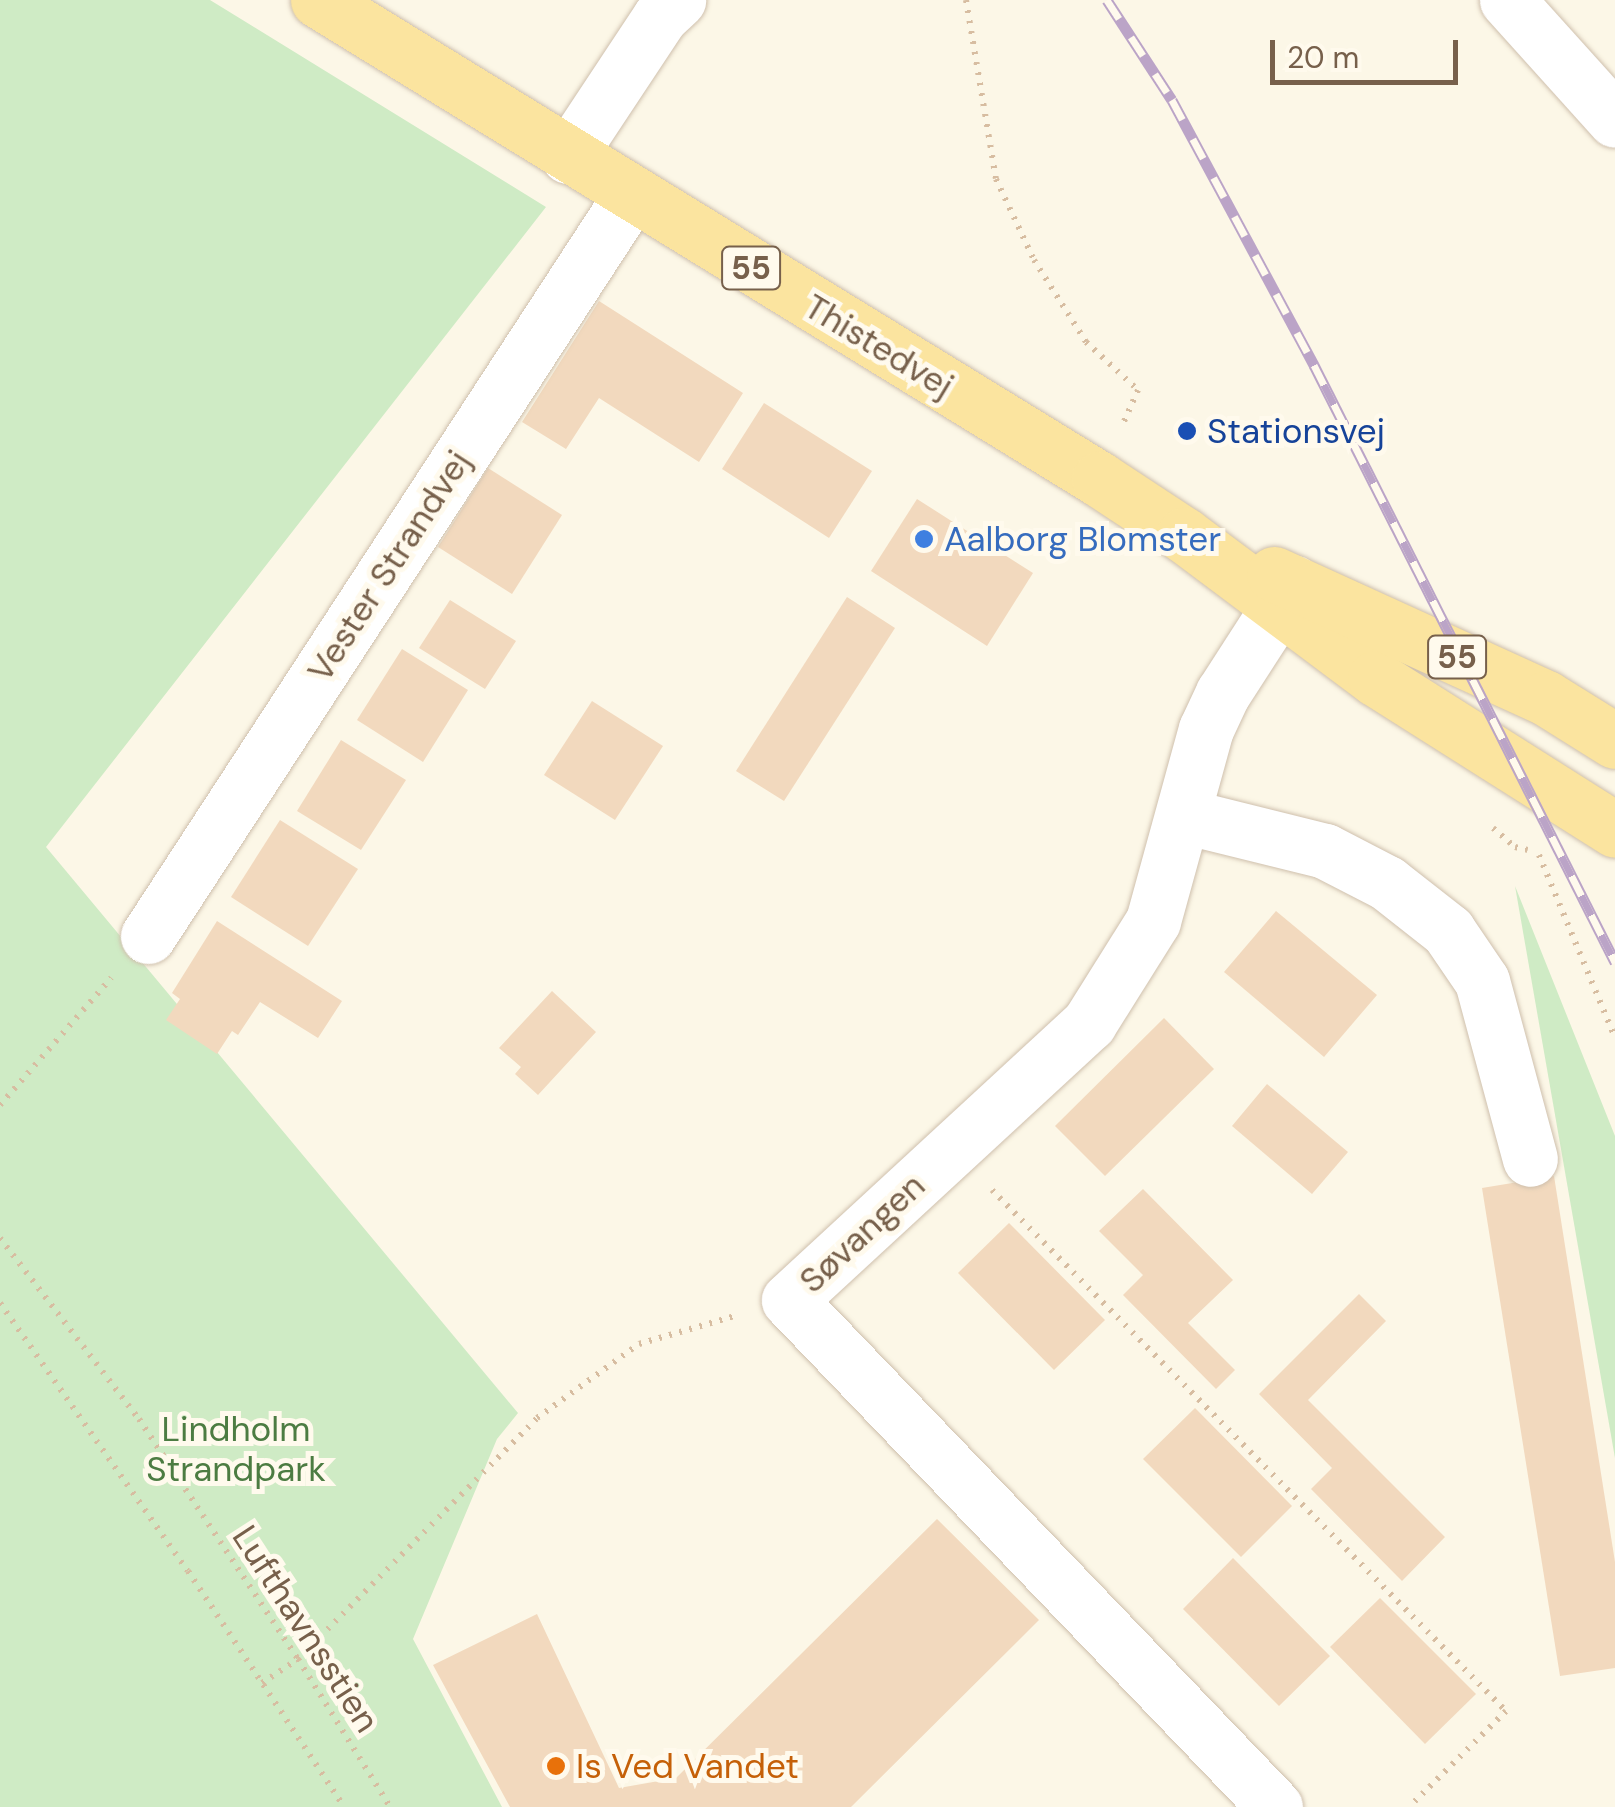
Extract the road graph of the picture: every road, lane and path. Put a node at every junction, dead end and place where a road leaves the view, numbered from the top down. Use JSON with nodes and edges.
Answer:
{"nodes":[{"id":1,"x":318,"y":0,"type":"edge"},
{"id":2,"x":678,"y":0,"type":"edge"},
{"id":3,"x":966,"y":0,"type":"edge"},
{"id":4,"x":1507,"y":0,"type":"edge"},
{"id":5,"x":1615,"y":120,"type":"edge"},
{"id":6,"x":568,"y":156,"type":"junction"},
{"id":7,"x":631,"y":195,"type":"junction"},
{"id":8,"x":1099,"y":480,"type":"junction"},
{"id":9,"x":1287,"y":594,"type":"junction"},
{"id":10,"x":1615,"y":741,"type":"edge"},
{"id":11,"x":1184,"y":816,"type":"junction"},
{"id":12,"x":1615,"y":830,"type":"edge"},
{"id":13,"x":1538,"y":852,"type":"dead end"},
{"id":14,"x":148,"y":936,"type":"joint"},
{"id":15,"x":1615,"y":1038,"type":"edge"},
{"id":16,"x":0,"y":1105,"type":"edge"},
{"id":17,"x":952,"y":1150,"type":"junction"},
{"id":18,"x":1530,"y":1160,"type":"dead end"},
{"id":19,"x":0,"y":1238,"type":"edge"},
{"id":20,"x":789,"y":1300,"type":"junction"},
{"id":21,"x":0,"y":1303,"type":"edge"},
{"id":22,"x":298,"y":1659,"type":"junction"},
{"id":23,"x":262,"y":1683,"type":"junction"},
{"id":24,"x":344,"y":1807,"type":"edge"},
{"id":25,"x":390,"y":1807,"type":"edge"},
{"id":26,"x":1275,"y":1807,"type":"edge"},
{"id":27,"x":1409,"y":1807,"type":"edge"}],
"edges":[{"from":1,"to":6,"type":"main road","name":"Thistedvej","number":"55"},
{"from":2,"to":6,"type":"street"},
{"from":3,"to":8,"type":"path"},
{"from":4,"to":5,"type":"street"},
{"from":6,"to":7,"type":"main road","name":"Thistedvej","number":"55"},
{"from":7,"to":8,"type":"main road","name":"Thistedvej","number":"55"},
{"from":7,"to":14,"type":"street","name":"Vester Strandvej"},
{"from":8,"to":9,"type":"main road","name":"Thistedvej","number":"55"},
{"from":9,"to":10,"type":"main road","name":"Thistedvej","number":"55"},
{"from":9,"to":11,"type":"street","name":"Søvangen"},
{"from":9,"to":12,"type":"main road","name":"Thistedvej","number":"55"},
{"from":11,"to":17,"type":"street","name":"Søvangen"},
{"from":11,"to":18,"type":"street"},
{"from":13,"to":15,"type":"path"},
{"from":14,"to":16,"type":"path"},
{"from":17,"to":20,"type":"street","name":"Søvangen"},
{"from":17,"to":27,"type":"path"},
{"from":19,"to":22,"type":"path","name":"Lufthavnsstien"},
{"from":20,"to":22,"type":"path"},
{"from":20,"to":26,"type":"street","name":"Søvangen"},
{"from":21,"to":23,"type":"path"},
{"from":22,"to":23,"type":"path"},
{"from":22,"to":25,"type":"path","name":"Lufthavnsstien"},
{"from":23,"to":24,"type":"path"}]}
